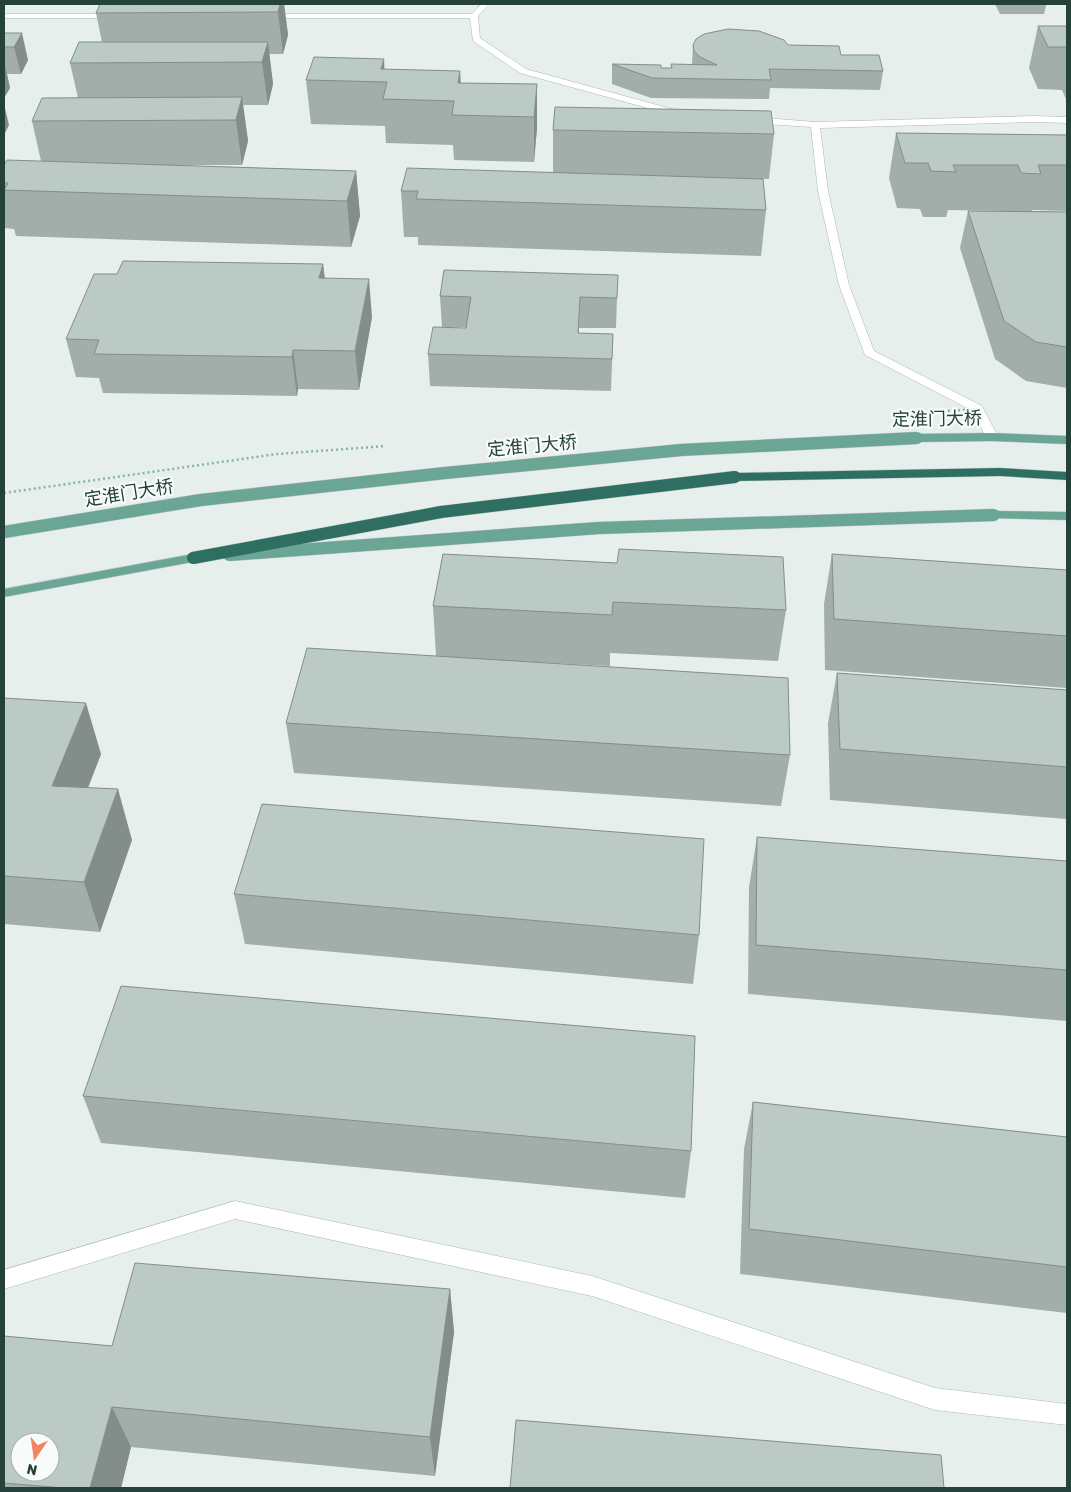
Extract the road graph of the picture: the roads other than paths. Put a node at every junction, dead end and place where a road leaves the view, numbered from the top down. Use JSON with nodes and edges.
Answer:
{"nodes":[{"id":1,"x":485,"y":4,"type":"edge"},
{"id":2,"x":4,"y":16,"type":"edge"},
{"id":3,"x":131,"y":16,"type":"dead end"},
{"id":4,"x":259,"y":16,"type":"dead end"},
{"id":5,"x":474,"y":16,"type":"junction"},
{"id":6,"x":691,"y":114,"type":"edge"},
{"id":7,"x":739,"y":119,"type":"edge"},
{"id":8,"x":1067,"y":120,"type":"edge"},
{"id":9,"x":815,"y":125,"type":"junction"},
{"id":10,"x":992,"y":437,"type":"junction"},
{"id":11,"x":1067,"y":440,"type":"edge"},
{"id":12,"x":1067,"y":476,"type":"edge"},
{"id":13,"x":1067,"y":516,"type":"edge"},
{"id":14,"x":4,"y":532,"type":"edge"},
{"id":15,"x":193,"y":558,"type":"junction"},
{"id":16,"x":4,"y":593,"type":"edge"},
{"id":17,"x":4,"y":1280,"type":"edge"},
{"id":18,"x":1067,"y":1415,"type":"edge"}],
"edges":[{"from":1,"to":5,"type":"street"},
{"from":2,"to":3,"type":"street"},
{"from":4,"to":5,"type":"street"},
{"from":5,"to":6,"type":"street"},
{"from":7,"to":9,"type":"street"},
{"from":8,"to":9,"type":"street"},
{"from":9,"to":10,"type":"street"},
{"from":10,"to":11,"type":"main road","name":"定淮门大桥"},
{"from":10,"to":14,"type":"main road","name":"定淮门大桥","bridge":true},
{"from":12,"to":15,"type":"highway","bridge":true},
{"from":13,"to":15,"type":"main road","bridge":true},
{"from":15,"to":16,"type":"main road"},
{"from":17,"to":18,"type":"street"}]}
